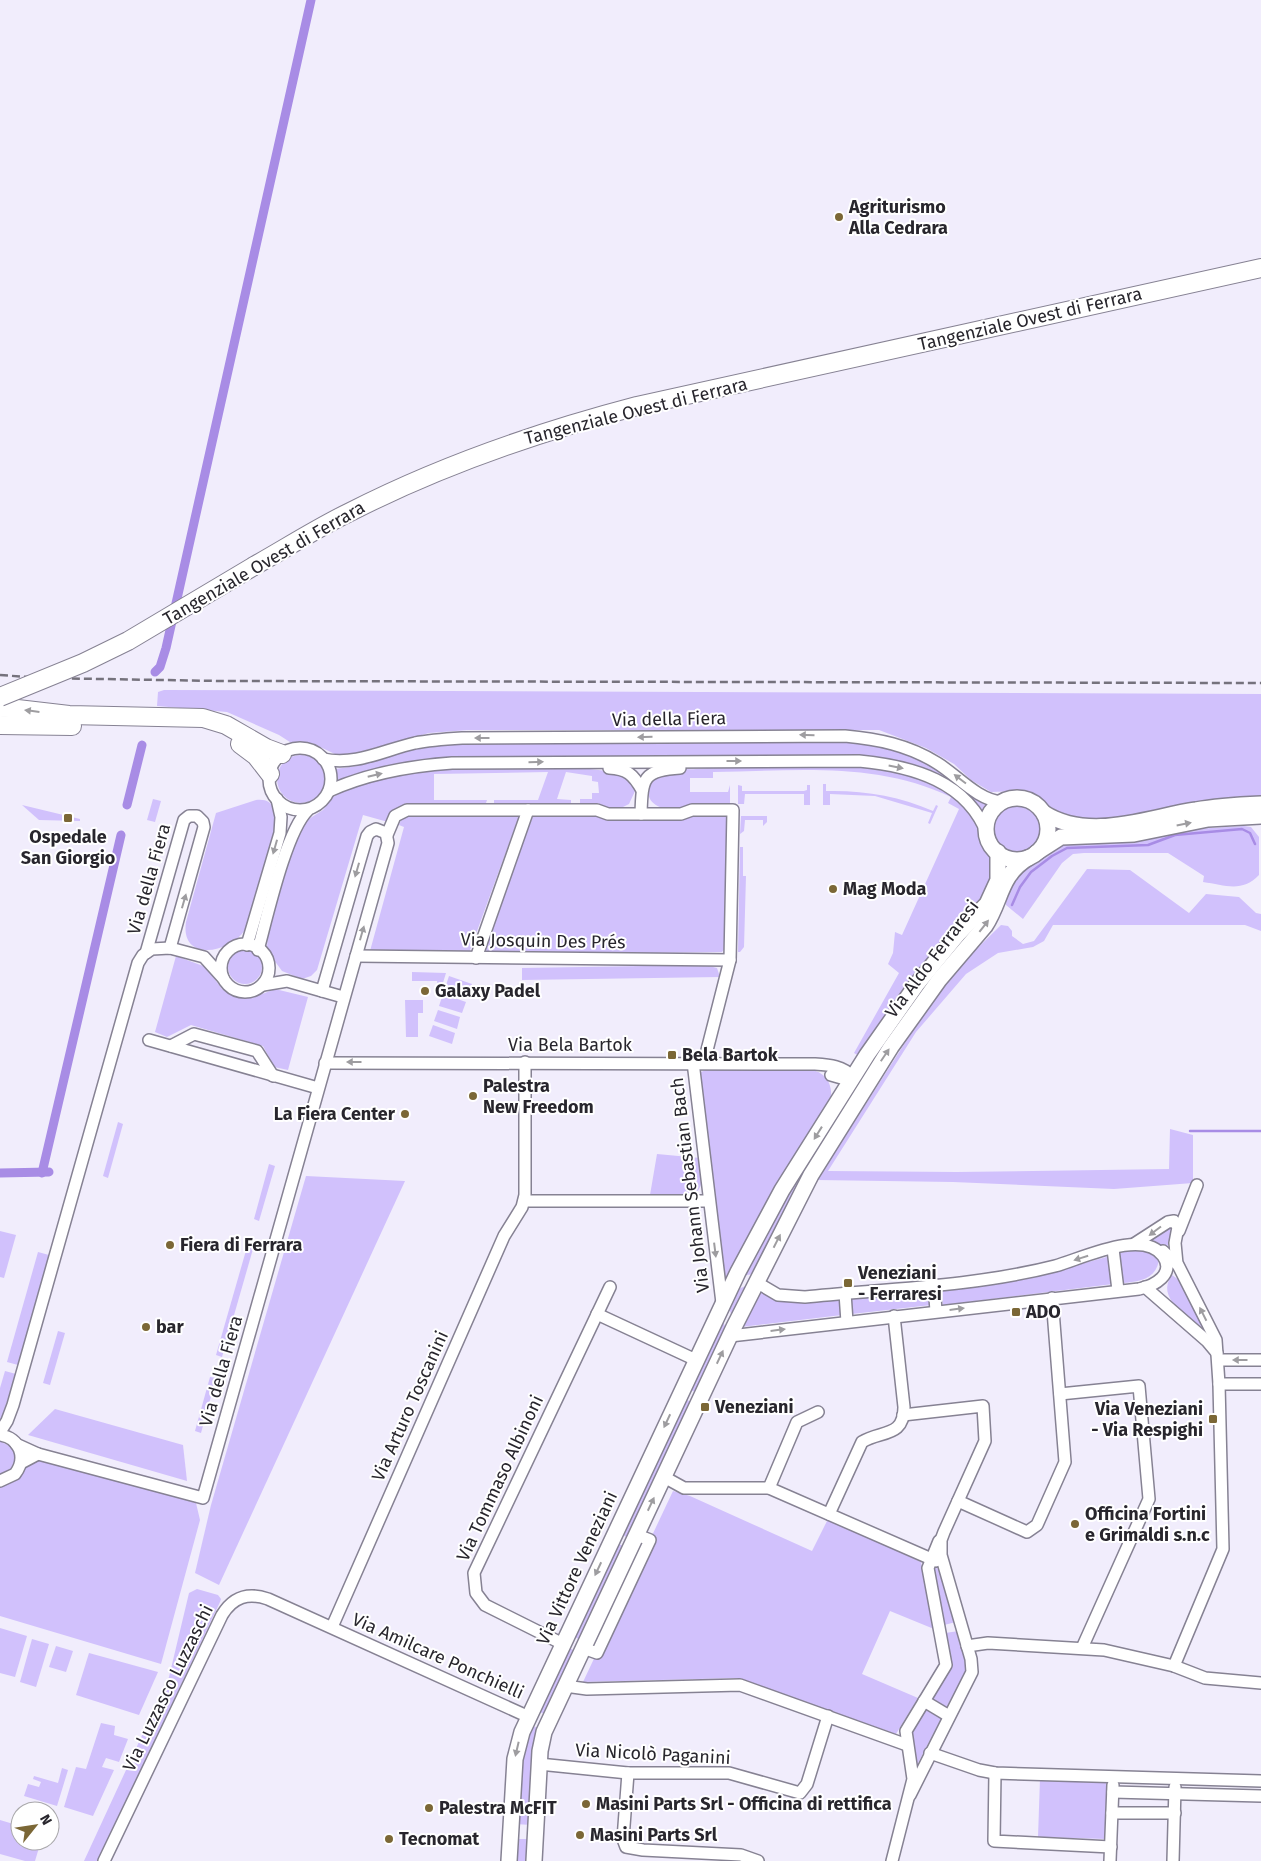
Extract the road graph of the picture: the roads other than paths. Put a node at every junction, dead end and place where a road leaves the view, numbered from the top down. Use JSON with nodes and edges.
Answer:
{"nodes":[{"id":1,"x":1261,"y":268,"type":"edge"},
{"id":2,"x":0,"y":697,"type":"edge"},
{"id":3,"x":0,"y":707,"type":"edge"},
{"id":4,"x":0,"y":725,"type":"edge"},
{"id":5,"x":282,"y":754,"type":"junction"},
{"id":6,"x":324,"y":759,"type":"junction"},
{"id":7,"x":712,"y":761,"type":"junction"},
{"id":8,"x":571,"y":762,"type":"junction"},
{"id":9,"x":270,"y":774,"type":"junction"},
{"id":10,"x":329,"y":791,"type":"junction"},
{"id":11,"x":642,"y":793,"type":"junction"},
{"id":12,"x":277,"y":800,"type":"junction"},
{"id":13,"x":1002,"y":802,"type":"junction"},
{"id":14,"x":1261,"y":804,"type":"edge"},
{"id":15,"x":308,"y":810,"type":"junction"},
{"id":16,"x":528,"y":810,"type":"junction"},
{"id":17,"x":734,"y":810,"type":"joint"},
{"id":18,"x":1044,"y":813,"type":"junction"},
{"id":19,"x":618,"y":814,"type":"junction"},
{"id":20,"x":642,"y":814,"type":"junction"},
{"id":21,"x":661,"y":814,"type":"junction"},
{"id":22,"x":1261,"y":816,"type":"edge"},
{"id":23,"x":387,"y":835,"type":"junction"},
{"id":24,"x":988,"y":836,"type":"junction"},
{"id":25,"x":998,"y":852,"type":"junction"},
{"id":26,"x":1032,"y":855,"type":"junction"},
{"id":27,"x":252,"y":947,"type":"junction"},
{"id":28,"x":170,"y":948,"type":"junction"},
{"id":29,"x":230,"y":949,"type":"junction"},
{"id":30,"x":146,"y":952,"type":"junction"},
{"id":31,"x":356,"y":956,"type":"junction"},
{"id":32,"x":204,"y":957,"type":"junction"},
{"id":33,"x":476,"y":958,"type":"junction"},
{"id":34,"x":730,"y":960,"type":"junction"},
{"id":35,"x":268,"y":963,"type":"junction"},
{"id":36,"x":223,"y":978,"type":"junction"},
{"id":37,"x":287,"y":981,"type":"junction"},
{"id":38,"x":263,"y":984,"type":"junction"},
{"id":39,"x":322,"y":991,"type":"junction"},
{"id":40,"x":343,"y":997,"type":"junction"},
{"id":41,"x":149,"y":1040,"type":"dead end"},
{"id":42,"x":171,"y":1046,"type":"junction"},
{"id":43,"x":867,"y":1056,"type":"junction"},
{"id":44,"x":525,"y":1062,"type":"junction"},
{"id":45,"x":699,"y":1062,"type":"junction"},
{"id":46,"x":325,"y":1063,"type":"junction"},
{"id":47,"x":834,"y":1071,"type":"junction"},
{"id":48,"x":273,"y":1076,"type":"junction"},
{"id":49,"x":859,"y":1081,"type":"junction"},
{"id":50,"x":318,"y":1088,"type":"junction"},
{"id":51,"x":837,"y":1104,"type":"junction"},
{"id":52,"x":1197,"y":1185,"type":"dead end"},
{"id":53,"x":524,"y":1201,"type":"junction"},
{"id":54,"x":709,"y":1201,"type":"junction"},
{"id":55,"x":1178,"y":1231,"type":"junction"},
{"id":56,"x":1133,"y":1244,"type":"junction"},
{"id":57,"x":1151,"y":1247,"type":"junction"},
{"id":58,"x":1112,"y":1248,"type":"junction"},
{"id":59,"x":766,"y":1263,"type":"junction"},
{"id":60,"x":1178,"y":1265,"type":"junction"},
{"id":61,"x":733,"y":1283,"type":"junction"},
{"id":62,"x":756,"y":1283,"type":"junction"},
{"id":63,"x":934,"y":1284,"type":"junction"},
{"id":64,"x":610,"y":1287,"type":"dead end"},
{"id":65,"x":1144,"y":1287,"type":"junction"},
{"id":66,"x":1118,"y":1290,"type":"junction"},
{"id":67,"x":845,"y":1293,"type":"junction"},
{"id":68,"x":778,"y":1295,"type":"junction"},
{"id":69,"x":1052,"y":1298,"type":"junction"},
{"id":70,"x":722,"y":1303,"type":"junction"},
{"id":71,"x":936,"y":1311,"type":"junction"},
{"id":72,"x":597,"y":1314,"type":"junction"},
{"id":73,"x":894,"y":1316,"type":"junction"},
{"id":74,"x":847,"y":1322,"type":"junction"},
{"id":75,"x":732,"y":1332,"type":"junction"},
{"id":76,"x":696,"y":1360,"type":"junction"},
{"id":77,"x":1219,"y":1360,"type":"junction"},
{"id":78,"x":1261,"y":1360,"type":"edge"},
{"id":79,"x":1220,"y":1384,"type":"junction"},
{"id":80,"x":1261,"y":1384,"type":"edge"},
{"id":81,"x":681,"y":1391,"type":"junction"},
{"id":82,"x":1060,"y":1394,"type":"junction"},
{"id":83,"x":700,"y":1401,"type":"junction"},
{"id":84,"x":13,"y":1406,"type":"junction"},
{"id":85,"x":818,"y":1412,"type":"dead end"},
{"id":86,"x":903,"y":1415,"type":"junction"},
{"id":87,"x":0,"y":1433,"type":"edge"},
{"id":88,"x":15,"y":1443,"type":"junction"},
{"id":89,"x":38,"y":1454,"type":"junction"},
{"id":90,"x":21,"y":1463,"type":"junction"},
{"id":91,"x":664,"y":1478,"type":"junction"},
{"id":92,"x":0,"y":1481,"type":"edge"},
{"id":93,"x":768,"y":1488,"type":"junction"},
{"id":94,"x":958,"y":1501,"type":"junction"},
{"id":95,"x":829,"y":1514,"type":"junction"},
{"id":96,"x":944,"y":1532,"type":"junction"},
{"id":97,"x":613,"y":1536,"type":"junction"},
{"id":98,"x":634,"y":1541,"type":"junction"},
{"id":99,"x":931,"y":1559,"type":"junction"},
{"id":100,"x":944,"y":1564,"type":"junction"},
{"id":101,"x":961,"y":1625,"type":"junction"},
{"id":102,"x":332,"y":1627,"type":"junction"},
{"id":103,"x":940,"y":1630,"type":"junction"},
{"id":104,"x":564,"y":1642,"type":"junction"},
{"id":105,"x":967,"y":1646,"type":"junction"},
{"id":106,"x":584,"y":1648,"type":"junction"},
{"id":107,"x":1082,"y":1648,"type":"junction"},
{"id":108,"x":1174,"y":1666,"type":"junction"},
{"id":109,"x":1261,"y":1683,"type":"edge"},
{"id":110,"x":565,"y":1686,"type":"junction"},
{"id":111,"x":924,"y":1701,"type":"junction"},
{"id":112,"x":828,"y":1716,"type":"junction"},
{"id":113,"x":950,"y":1716,"type":"junction"},
{"id":114,"x":529,"y":1717,"type":"junction"},
{"id":115,"x":547,"y":1725,"type":"junction"},
{"id":116,"x":907,"y":1745,"type":"junction"},
{"id":117,"x":930,"y":1753,"type":"junction"},
{"id":118,"x":539,"y":1764,"type":"junction"},
{"id":119,"x":628,"y":1773,"type":"junction"},
{"id":120,"x":995,"y":1773,"type":"junction"},
{"id":121,"x":1114,"y":1776,"type":"junction"},
{"id":122,"x":1176,"y":1778,"type":"junction"},
{"id":123,"x":1261,"y":1781,"type":"edge"},
{"id":124,"x":1113,"y":1792,"type":"junction"},
{"id":125,"x":1175,"y":1794,"type":"junction"},
{"id":126,"x":910,"y":1795,"type":"junction"},
{"id":127,"x":1261,"y":1796,"type":"edge"},
{"id":128,"x":1112,"y":1813,"type":"junction"},
{"id":129,"x":1174,"y":1814,"type":"junction"},
{"id":130,"x":511,"y":1831,"type":"junction"},
{"id":131,"x":536,"y":1833,"type":"junction"},
{"id":132,"x":1111,"y":1847,"type":"junction"},
{"id":133,"x":104,"y":1861,"type":"edge"},
{"id":134,"x":509,"y":1861,"type":"edge"},
{"id":135,"x":534,"y":1861,"type":"edge"},
{"id":136,"x":758,"y":1861,"type":"edge"},
{"id":137,"x":892,"y":1861,"type":"edge"},
{"id":138,"x":1110,"y":1861,"type":"edge"},
{"id":139,"x":1173,"y":1861,"type":"edge"}],
"edges":[{"from":1,"to":2,"type":"highway","name":"Tangenziale Ovest di Ferrara","bridge":true},
{"from":5,"to":3,"type":"highway","one_way":true},
{"from":4,"to":9,"type":"highway"},
{"from":5,"to":6,"type":"street","name":"Via della Fiera"},
{"from":5,"to":9,"type":"street"},
{"from":6,"to":10,"type":"street"},
{"from":13,"to":6,"type":"street","name":"Via della Fiera","one_way":true},
{"from":7,"to":8,"type":"street"},
{"from":7,"to":11,"type":"street"},
{"from":7,"to":24,"type":"street","one_way":true},
{"from":10,"to":8,"type":"street","one_way":true},
{"from":8,"to":11,"type":"street"},
{"from":9,"to":12,"type":"street"},
{"from":10,"to":15,"type":"street"},
{"from":11,"to":19,"type":"street"},
{"from":11,"to":20,"type":"street"},
{"from":11,"to":21,"type":"street"},
{"from":12,"to":15,"type":"street"},
{"from":12,"to":27,"type":"street","one_way":true},
{"from":13,"to":18,"type":"main road"},
{"from":13,"to":24,"type":"main road"},
{"from":14,"to":18,"type":"main road"},
{"from":15,"to":27,"type":"street"},
{"from":16,"to":19,"type":"street","name":"Via della Fiera"},
{"from":16,"to":23,"type":"street","name":"Via della Fiera"},
{"from":16,"to":33,"type":"street"},
{"from":17,"to":21,"type":"street","name":"Via della Fiera"},
{"from":17,"to":34,"type":"street","name":"Via Johann Sebastian Bach"},
{"from":18,"to":26,"type":"main road","name":"Via Aldo Ferraresi"},
{"from":19,"to":20,"type":"street","name":"Via della Fiera"},
{"from":20,"to":21,"type":"street","name":"Via della Fiera"},
{"from":26,"to":22,"type":"main road","name":"Via Aldo Ferraresi","one_way":true},
{"from":31,"to":23,"type":"street","name":"Via della Fiera","one_way":true},
{"from":23,"to":39,"type":"street","one_way":true},
{"from":24,"to":25,"type":"main road"},
{"from":25,"to":26,"type":"main road"},
{"from":25,"to":43,"type":"main road","name":"Via Aldo Ferraresi"},
{"from":49,"to":26,"type":"main road","name":"Via Aldo Ferraresi","one_way":true},
{"from":27,"to":29,"type":"street"},
{"from":27,"to":35,"type":"street"},
{"from":28,"to":30,"type":"street","name":"Via della Fiera"},
{"from":28,"to":30,"type":"street","name":"Via della Fiera","one_way":true},
{"from":28,"to":32,"type":"street","name":"Via della Fiera"},
{"from":29,"to":32,"type":"street"},
{"from":29,"to":36,"type":"street"},
{"from":30,"to":84,"type":"street","name":"Via della Fiera"},
{"from":31,"to":33,"type":"street","name":"Via Josquin Des Prés"},
{"from":31,"to":40,"type":"street","name":"Via della Fiera"},
{"from":32,"to":36,"type":"street"},
{"from":33,"to":34,"type":"street","name":"Via Josquin Des Prés"},
{"from":34,"to":45,"type":"street","name":"Via Johann Sebastian Bach"},
{"from":35,"to":37,"type":"street"},
{"from":35,"to":38,"type":"street"},
{"from":36,"to":38,"type":"street"},
{"from":37,"to":38,"type":"street"},
{"from":37,"to":39,"type":"street"},
{"from":39,"to":40,"type":"street"},
{"from":40,"to":46,"type":"street","name":"Via della Fiera"},
{"from":41,"to":42,"type":"street"},
{"from":42,"to":48,"type":"street"},
{"from":42,"to":48,"type":"street"},
{"from":43,"to":47,"type":"street","name":"Via Bela Bartok"},
{"from":43,"to":49,"type":"main road","name":"Via Aldo Ferraresi"},
{"from":44,"to":45,"type":"street","name":"Via Bela Bartok"},
{"from":44,"to":46,"type":"street","name":"Via Bela Bartok","one_way":true},
{"from":44,"to":53,"type":"street","name":"Via Arturo Toscanini"},
{"from":45,"to":47,"type":"street","name":"Via Bela Bartok"},
{"from":45,"to":54,"type":"street","name":"Via Johann Sebastian Bach"},
{"from":46,"to":50,"type":"street","name":"Via della Fiera"},
{"from":47,"to":49,"type":"street","name":"Via Bela Bartok"},
{"from":47,"to":51,"type":"street"},
{"from":48,"to":50,"type":"street"},
{"from":49,"to":51,"type":"main road","name":"Via Aldo Ferraresi"},
{"from":59,"to":49,"type":"main road","name":"Via Aldo Ferraresi","one_way":true},
{"from":50,"to":89,"type":"street","name":"Via della Fiera"},
{"from":51,"to":61,"type":"main road","name":"Via Aldo Ferraresi","one_way":true},
{"from":52,"to":55,"type":"street"},
{"from":53,"to":54,"type":"street"},
{"from":53,"to":102,"type":"street","name":"Via Arturo Toscanini"},
{"from":54,"to":70,"type":"street","name":"Via Johann Sebastian Bach","one_way":true},
{"from":55,"to":56,"type":"street","one_way":true},
{"from":55,"to":60,"type":"street"},
{"from":56,"to":57,"type":"street"},
{"from":56,"to":58,"type":"street"},
{"from":57,"to":60,"type":"street"},
{"from":57,"to":65,"type":"street"},
{"from":58,"to":63,"type":"street","one_way":true},
{"from":58,"to":66,"type":"street"},
{"from":59,"to":62,"type":"main road","name":"Via Aldo Ferraresi"},
{"from":59,"to":68,"type":"street"},
{"from":77,"to":60,"type":"street","one_way":true},
{"from":61,"to":62,"type":"main road"},
{"from":61,"to":70,"type":"main road","name":"Via Vittore Veneziani"},
{"from":62,"to":68,"type":"street"},
{"from":62,"to":75,"type":"main road"},
{"from":63,"to":67,"type":"street"},
{"from":63,"to":71,"type":"street"},
{"from":64,"to":72,"type":"street","name":"Via Tommaso Albinoni"},
{"from":65,"to":66,"type":"street"},
{"from":65,"to":77,"type":"street"},
{"from":66,"to":69,"type":"street"},
{"from":67,"to":68,"type":"street"},
{"from":67,"to":74,"type":"street"},
{"from":71,"to":69,"type":"street","one_way":true},
{"from":69,"to":82,"type":"street"},
{"from":70,"to":75,"type":"main road"},
{"from":70,"to":76,"type":"main road","name":"Via Vittore Veneziani"},
{"from":71,"to":73,"type":"street"},
{"from":72,"to":76,"type":"street"},
{"from":72,"to":104,"type":"street","name":"Via Tommaso Albinoni"},
{"from":73,"to":74,"type":"street"},
{"from":73,"to":86,"type":"street"},
{"from":75,"to":74,"type":"street","one_way":true},
{"from":83,"to":75,"type":"main road","one_way":true},
{"from":76,"to":81,"type":"main road","name":"Via Vittore Veneziani"},
{"from":78,"to":77,"type":"street","one_way":true},
{"from":77,"to":79,"type":"street"},
{"from":79,"to":80,"type":"street"},
{"from":79,"to":108,"type":"street"},
{"from":81,"to":83,"type":"main road"},
{"from":81,"to":97,"type":"main road","name":"Via Vittore Veneziani","one_way":true},
{"from":82,"to":94,"type":"street"},
{"from":82,"to":107,"type":"street"},
{"from":83,"to":91,"type":"main road"},
{"from":84,"to":87,"type":"street","name":"Via della Fiera"},
{"from":84,"to":88,"type":"street","name":"Via della Fiera"},
{"from":85,"to":93,"type":"street"},
{"from":86,"to":94,"type":"street"},
{"from":86,"to":95,"type":"street"},
{"from":87,"to":88,"type":"street","name":"Via della Fiera"},
{"from":88,"to":89,"type":"street","name":"Via della Fiera"},
{"from":88,"to":90,"type":"street","name":"Via della Fiera"},
{"from":89,"to":90,"type":"street"},
{"from":90,"to":92,"type":"street"},
{"from":91,"to":93,"type":"street"},
{"from":98,"to":91,"type":"main road","one_way":true},
{"from":93,"to":95,"type":"street"},
{"from":94,"to":96,"type":"street"},
{"from":95,"to":99,"type":"street"},
{"from":96,"to":99,"type":"street"},
{"from":96,"to":100,"type":"street"},
{"from":97,"to":98,"type":"main road"},
{"from":97,"to":104,"type":"main road","name":"Via Vittore Veneziani","one_way":true},
{"from":98,"to":106,"type":"main road"},
{"from":99,"to":100,"type":"street"},
{"from":99,"to":103,"type":"street"},
{"from":100,"to":101,"type":"street"},
{"from":101,"to":103,"type":"street"},
{"from":101,"to":105,"type":"street"},
{"from":102,"to":114,"type":"street","name":"Via Amilcare Ponchielli"},
{"from":102,"to":133,"type":"street","name":"Via Luzzasco Luzzaschi"},
{"from":103,"to":111,"type":"street"},
{"from":104,"to":106,"type":"main road"},
{"from":104,"to":114,"type":"main road","name":"Via Vittore Veneziani"},
{"from":105,"to":107,"type":"street"},
{"from":105,"to":113,"type":"street"},
{"from":106,"to":110,"type":"main road"},
{"from":107,"to":108,"type":"street"},
{"from":108,"to":109,"type":"street"},
{"from":110,"to":112,"type":"street"},
{"from":110,"to":115,"type":"main road"},
{"from":111,"to":113,"type":"street"},
{"from":111,"to":116,"type":"street"},
{"from":112,"to":116,"type":"street"},
{"from":112,"to":119,"type":"street","name":"Via Nicolò Paganini"},
{"from":113,"to":117,"type":"street"},
{"from":114,"to":115,"type":"main road"},
{"from":114,"to":130,"type":"main road","name":"Via Vittore Veneziani","one_way":true},
{"from":115,"to":118,"type":"main road"},
{"from":116,"to":126,"type":"street"},
{"from":117,"to":120,"type":"street"},
{"from":117,"to":126,"type":"street"},
{"from":118,"to":119,"type":"street","name":"Via Nicolò Paganini"},
{"from":118,"to":131,"type":"main road"},
{"from":119,"to":136,"type":"street"},
{"from":120,"to":121,"type":"street"},
{"from":120,"to":132,"type":"street"},
{"from":121,"to":122,"type":"street"},
{"from":121,"to":124,"type":"street"},
{"from":122,"to":123,"type":"street"},
{"from":122,"to":125,"type":"street"},
{"from":124,"to":125,"type":"street"},
{"from":124,"to":128,"type":"street"},
{"from":125,"to":127,"type":"street"},
{"from":125,"to":129,"type":"street"},
{"from":126,"to":137,"type":"street"},
{"from":128,"to":129,"type":"street"},
{"from":128,"to":132,"type":"street"},
{"from":129,"to":139,"type":"street"},
{"from":130,"to":131,"type":"main road"},
{"from":130,"to":134,"type":"main road","name":"Via Vittore Veneziani"},
{"from":131,"to":135,"type":"main road"},
{"from":132,"to":138,"type":"street"}]}
